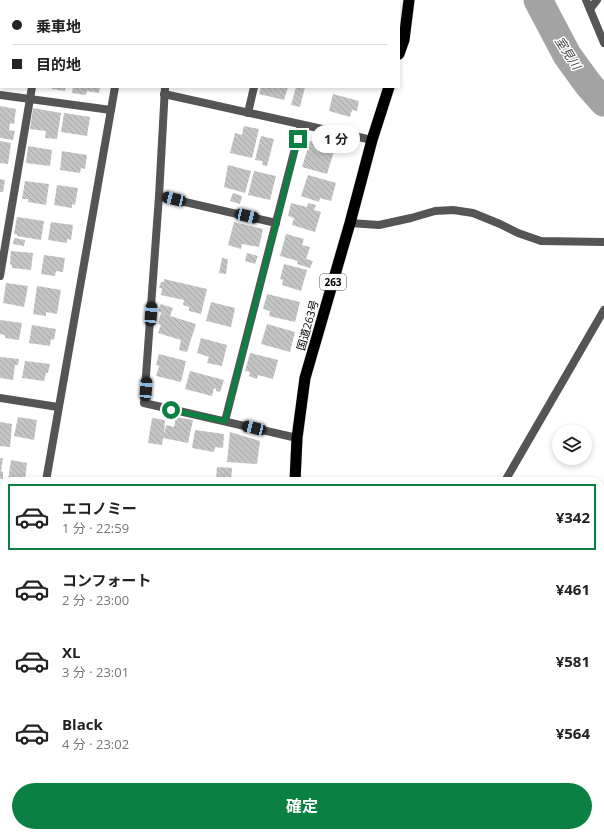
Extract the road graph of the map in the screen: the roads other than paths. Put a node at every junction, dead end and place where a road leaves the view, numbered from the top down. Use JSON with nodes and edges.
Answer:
{"nodes":[{"id":1,"x":409,"y":0,"type":"edge"},
{"id":2,"x":586,"y":0,"type":"edge"},
{"id":3,"x":597,"y":0,"type":"edge"},
{"id":4,"x":590,"y":9,"type":"junction"},
{"id":5,"x":604,"y":43,"type":"edge"},
{"id":6,"x":400,"y":51,"type":"edge"},
{"id":7,"x":32,"y":88,"type":"edge"},
{"id":8,"x":115,"y":88,"type":"edge"},
{"id":9,"x":254,"y":88,"type":"edge"},
{"id":10,"x":389,"y":88,"type":"edge"},
{"id":11,"x":164,"y":91,"type":"edge"},
{"id":12,"x":0,"y":95,"type":"edge"},
{"id":13,"x":30,"y":99,"type":"junction"},
{"id":14,"x":111,"y":110,"type":"junction"},
{"id":15,"x":248,"y":113,"type":"junction"},
{"id":16,"x":301,"y":125,"type":"junction"},
{"id":17,"x":372,"y":140,"type":"junction"},
{"id":18,"x":159,"y":196,"type":"junction"},
{"id":19,"x":276,"y":223,"type":"junction"},
{"id":20,"x":350,"y":223,"type":"junction"},
{"id":21,"x":604,"y":242,"type":"edge"},
{"id":22,"x":0,"y":276,"type":"edge"},
{"id":23,"x":604,"y":310,"type":"edge"},
{"id":24,"x":0,"y":398,"type":"edge"},
{"id":25,"x":58,"y":407,"type":"junction"},
{"id":26,"x":225,"y":421,"type":"junction"},
{"id":27,"x":297,"y":438,"type":"junction"},
{"id":28,"x":47,"y":477,"type":"edge"},
{"id":29,"x":295,"y":477,"type":"edge"},
{"id":30,"x":507,"y":477,"type":"edge"}],
"edges":[{"from":1,"to":6,"type":"highway"},
{"from":2,"to":4,"type":"street"},
{"from":3,"to":4,"type":"street"},
{"from":4,"to":5,"type":"street"},
{"from":7,"to":13,"type":"street"},
{"from":8,"to":14,"type":"street"},
{"from":9,"to":15,"type":"street"},
{"from":10,"to":17,"type":"highway","name":"国道263号","number":"263"},
{"from":11,"to":15,"type":"street"},
{"from":11,"to":18,"type":"street"},
{"from":12,"to":13,"type":"street"},
{"from":13,"to":14,"type":"street"},
{"from":13,"to":22,"type":"street"},
{"from":14,"to":25,"type":"street"},
{"from":15,"to":16,"type":"street"},
{"from":16,"to":17,"type":"street"},
{"from":16,"to":19,"type":"street"},
{"from":17,"to":20,"type":"highway","name":"国道263号","number":"263"},
{"from":18,"to":19,"type":"street"},
{"from":18,"to":26,"type":"street"},
{"from":19,"to":26,"type":"street"},
{"from":20,"to":21,"type":"street"},
{"from":20,"to":27,"type":"highway","name":"国道263号","number":"263"},
{"from":23,"to":30,"type":"street"},
{"from":24,"to":25,"type":"street"},
{"from":25,"to":28,"type":"street"},
{"from":26,"to":27,"type":"street"},
{"from":27,"to":29,"type":"highway","name":"国道263号","number":"263"}]}
